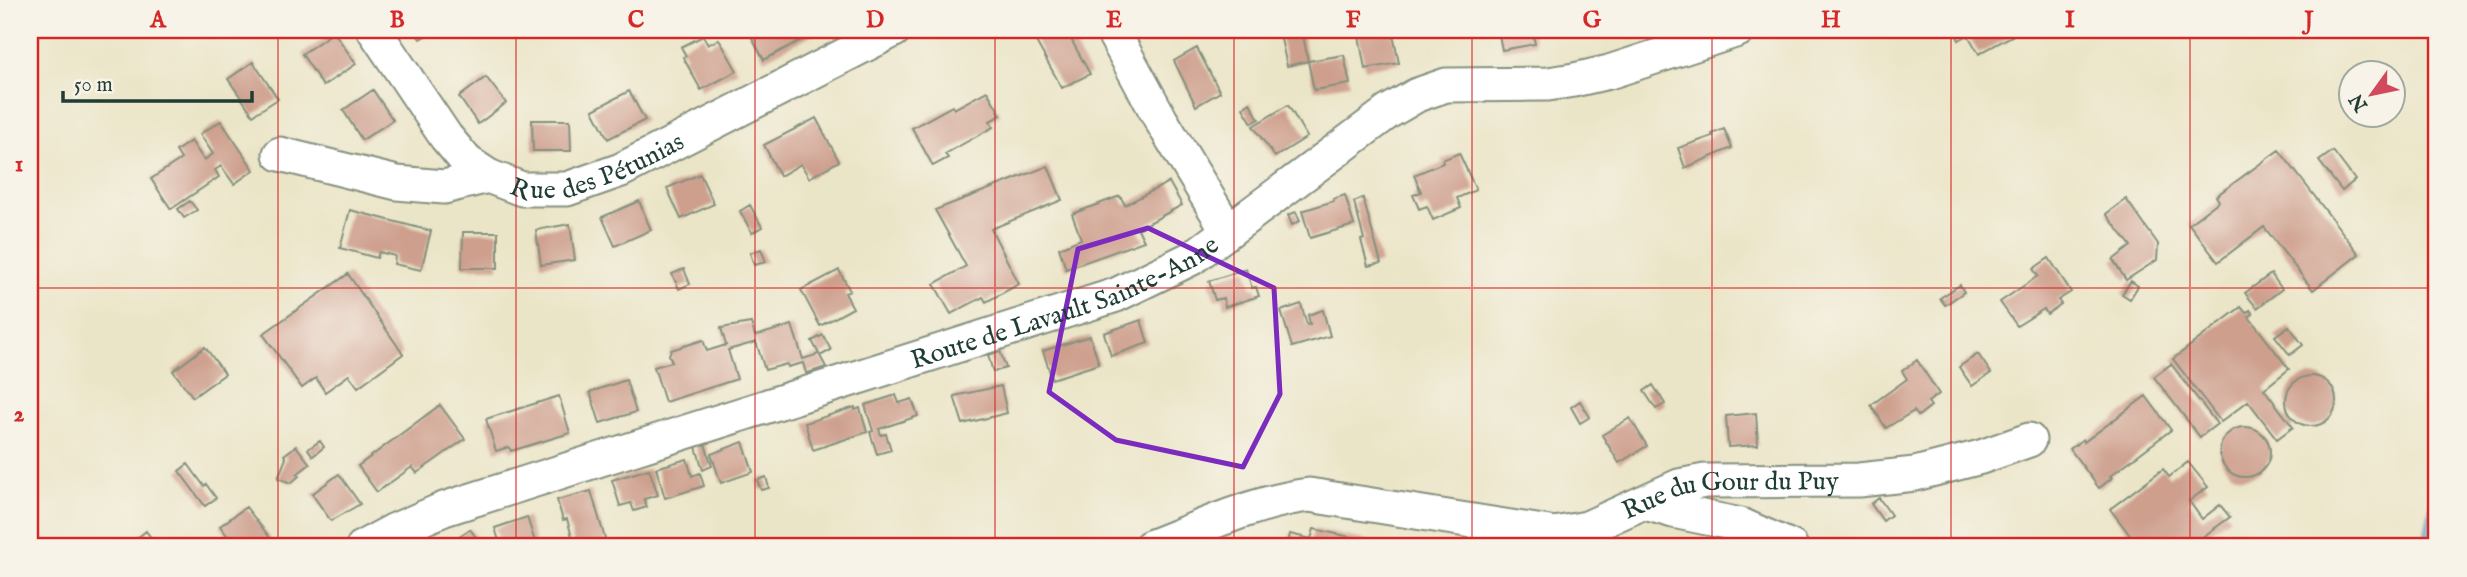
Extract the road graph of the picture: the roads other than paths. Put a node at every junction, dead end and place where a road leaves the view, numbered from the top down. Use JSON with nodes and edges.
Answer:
{"nodes":[{"id":1,"x":374,"y":30,"type":"edge"},
{"id":2,"x":894,"y":30,"type":"edge"},
{"id":3,"x":1112,"y":30,"type":"edge"},
{"id":4,"x":1738,"y":30,"type":"edge"},
{"id":5,"x":280,"y":154,"type":"dead end"},
{"id":6,"x":488,"y":176,"type":"junction"},
{"id":7,"x":1228,"y":231,"type":"junction"},
{"id":8,"x":2029,"y":440,"type":"dead end"},
{"id":9,"x":1645,"y":503,"type":"junction"},
{"id":10,"x":363,"y":547,"type":"edge"},
{"id":11,"x":1150,"y":547,"type":"edge"},
{"id":12,"x":1791,"y":547,"type":"edge"}],
"edges":[{"from":1,"to":6,"type":"street"},
{"from":2,"to":6,"type":"street","name":"Rue des Pétunias"},
{"from":3,"to":7,"type":"street"},
{"from":4,"to":7,"type":"street","name":"Route de Lavault Sainte-Anne"},
{"from":5,"to":6,"type":"street","name":"Rue des Pétunias"},
{"from":7,"to":10,"type":"street","name":"Route de Lavault Sainte-Anne"},
{"from":8,"to":9,"type":"street","name":"Rue du Gour du Puy"},
{"from":9,"to":11,"type":"street","name":"Rue du Gour du Puy"},
{"from":9,"to":12,"type":"street"}]}
